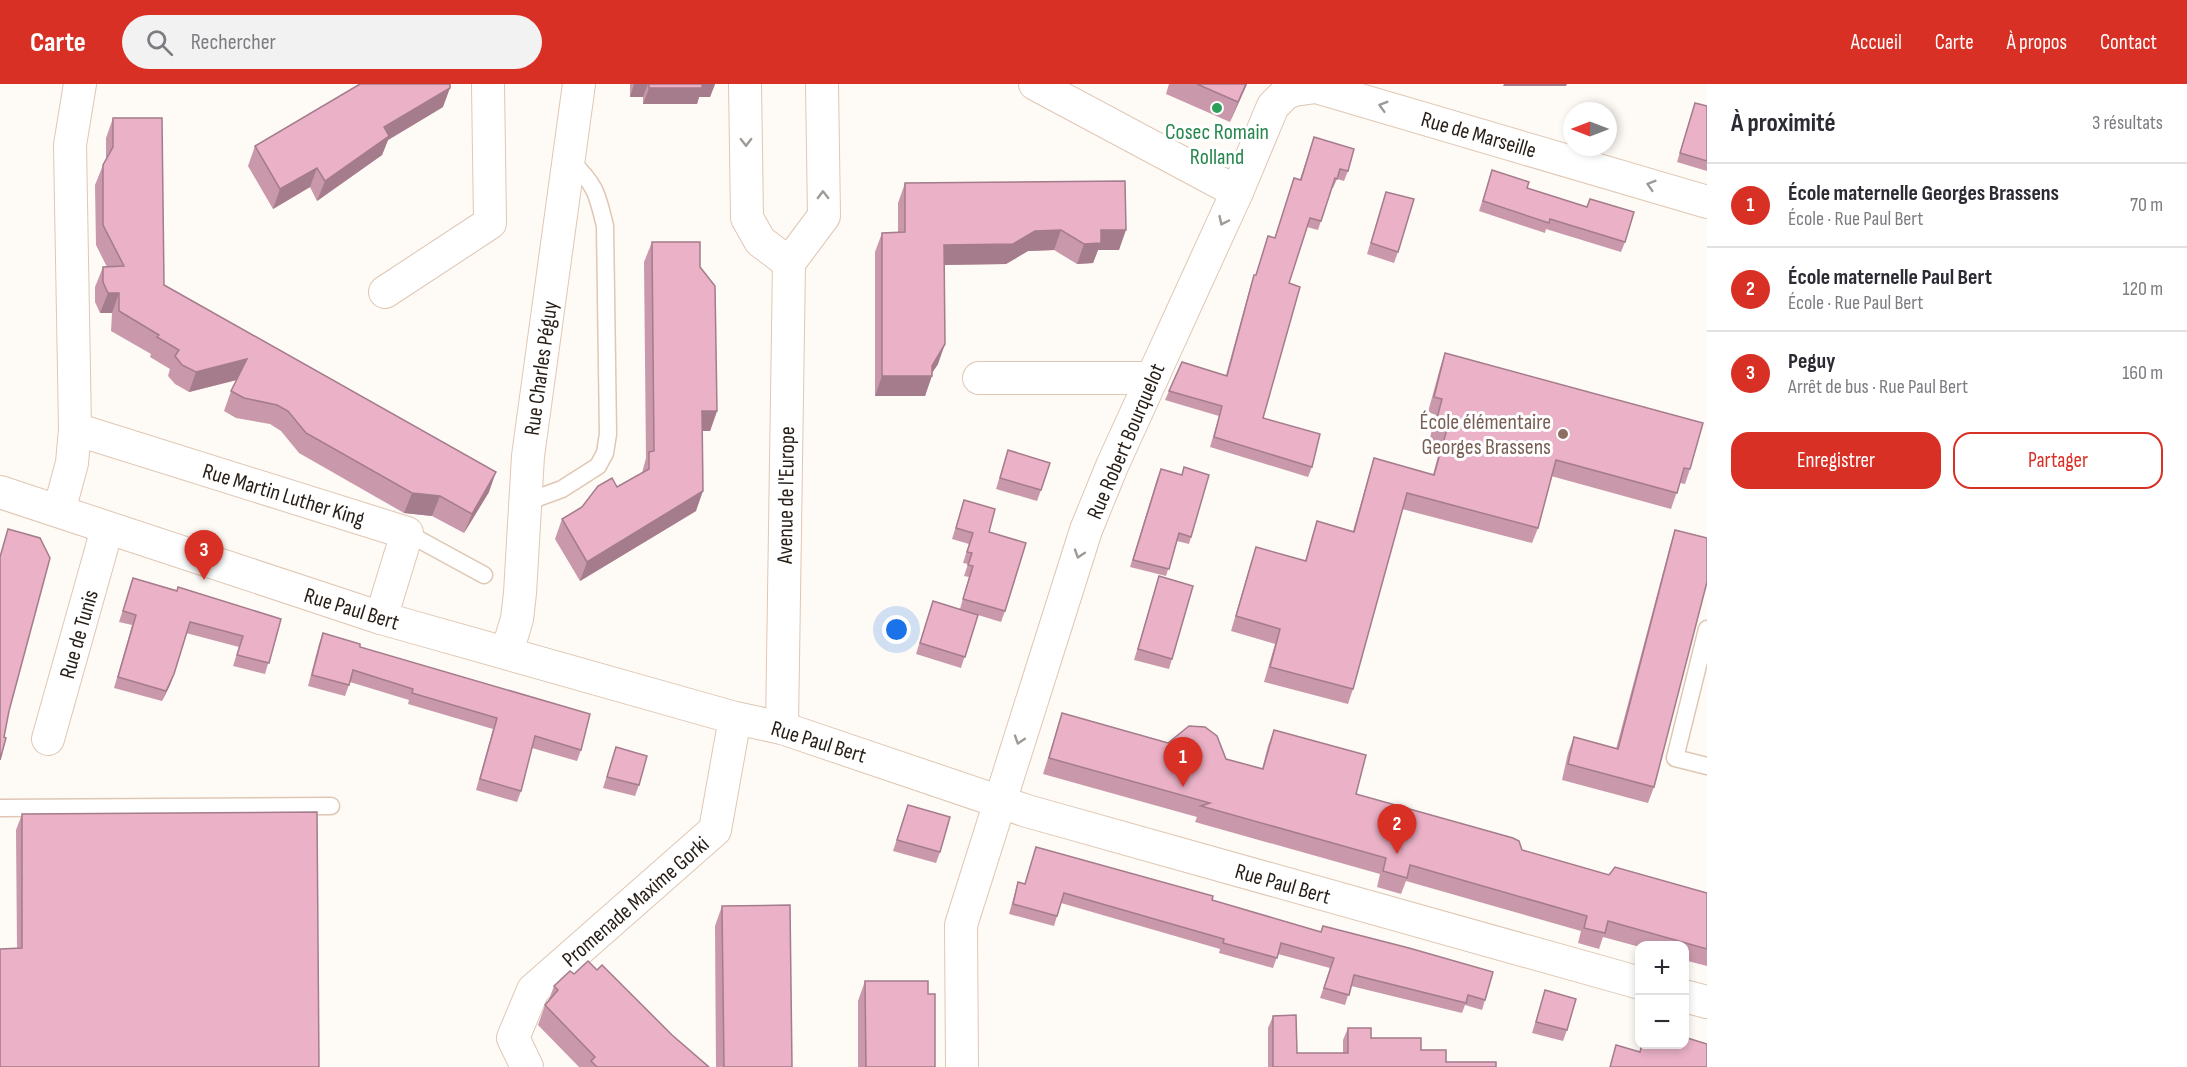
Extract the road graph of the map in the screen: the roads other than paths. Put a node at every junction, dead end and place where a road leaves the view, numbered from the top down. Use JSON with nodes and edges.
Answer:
{"nodes":[{"id":1,"x":80,"y":84,"type":"edge"},
{"id":2,"x":488,"y":84,"type":"edge"},
{"id":3,"x":579,"y":84,"type":"edge"},
{"id":4,"x":745,"y":84,"type":"edge"},
{"id":5,"x":822,"y":84,"type":"edge"},
{"id":6,"x":1035,"y":84,"type":"edge"},
{"id":7,"x":1285,"y":94,"type":"joint"},
{"id":8,"x":569,"y":159,"type":"junction"},
{"id":9,"x":1237,"y":192,"type":"junction"},
{"id":10,"x":1707,"y":202,"type":"edge"},
{"id":11,"x":789,"y":263,"type":"junction"},
{"id":12,"x":385,"y":292,"type":"dead end"},
{"id":13,"x":979,"y":378,"type":"dead end"},
{"id":14,"x":1152,"y":378,"type":"junction"},
{"id":15,"x":75,"y":429,"type":"junction"},
{"id":16,"x":0,"y":492,"type":"edge"},
{"id":17,"x":524,"y":503,"type":"junction"},
{"id":18,"x":59,"y":511,"type":"junction"},
{"id":19,"x":107,"y":529,"type":"junction"},
{"id":20,"x":407,"y":533,"type":"junction"},
{"id":21,"x":484,"y":575,"type":"dead end"},
{"id":22,"x":381,"y":618,"type":"junction"},
{"id":23,"x":1707,"y":629,"type":"edge"},
{"id":24,"x":507,"y":652,"type":"junction"},
{"id":25,"x":735,"y":718,"type":"junction"},
{"id":26,"x":782,"y":728,"type":"junction"},
{"id":27,"x":48,"y":739,"type":"dead end"},
{"id":28,"x":1707,"y":766,"type":"edge"},
{"id":29,"x":999,"y":802,"type":"junction"},
{"id":30,"x":331,"y":806,"type":"dead end"},
{"id":31,"x":0,"y":808,"type":"edge"},
{"id":32,"x":1635,"y":982,"type":"edge"},
{"id":33,"x":1689,"y":997,"type":"edge"},
{"id":34,"x":1707,"y":1002,"type":"edge"},
{"id":35,"x":527,"y":1067,"type":"edge"},
{"id":36,"x":962,"y":1067,"type":"edge"}],
"edges":[{"from":1,"to":15,"type":"street"},
{"from":2,"to":12,"type":"street"},
{"from":3,"to":8,"type":"street","name":"Rue Charles Péguy"},
{"from":4,"to":11,"type":"street","one_way":true},
{"from":11,"to":5,"type":"street","one_way":true},
{"from":6,"to":9,"type":"street"},
{"from":7,"to":9,"type":"street","name":"Rue Robert Bourquelot"},
{"from":10,"to":7,"type":"street","name":"Rue de Marseille","one_way":true},
{"from":8,"to":17,"type":"street","name":"Rue Charles Péguy"},
{"from":8,"to":17,"type":"lane"},
{"from":9,"to":14,"type":"street","name":"Rue Robert Bourquelot","one_way":true},
{"from":11,"to":26,"type":"street","name":"Avenue de l'Europe"},
{"from":13,"to":14,"type":"street"},
{"from":14,"to":29,"type":"street","name":"Rue Robert Bourquelot","one_way":true},
{"from":15,"to":18,"type":"street"},
{"from":15,"to":20,"type":"street","name":"Rue Martin Luther King"},
{"from":16,"to":18,"type":"street","name":"Rue Paul Bert"},
{"from":17,"to":24,"type":"street","name":"Rue Charles Péguy"},
{"from":18,"to":19,"type":"street","name":"Rue Paul Bert"},
{"from":19,"to":22,"type":"street","name":"Rue Paul Bert"},
{"from":19,"to":27,"type":"street","name":"Rue de Tunis"},
{"from":20,"to":21,"type":"lane"},
{"from":20,"to":22,"type":"street"},
{"from":22,"to":24,"type":"street","name":"Rue Paul Bert"},
{"from":23,"to":28,"type":"lane"},
{"from":24,"to":25,"type":"street","name":"Rue Paul Bert"},
{"from":25,"to":26,"type":"street","name":"Rue Paul Bert"},
{"from":25,"to":35,"type":"street","name":"Promenade Maxime Gorki"},
{"from":26,"to":29,"type":"street","name":"Rue Paul Bert"},
{"from":29,"to":32,"type":"street","name":"Rue Paul Bert"},
{"from":29,"to":36,"type":"street"},
{"from":30,"to":31,"type":"lane"},
{"from":33,"to":34,"type":"street"}]}
